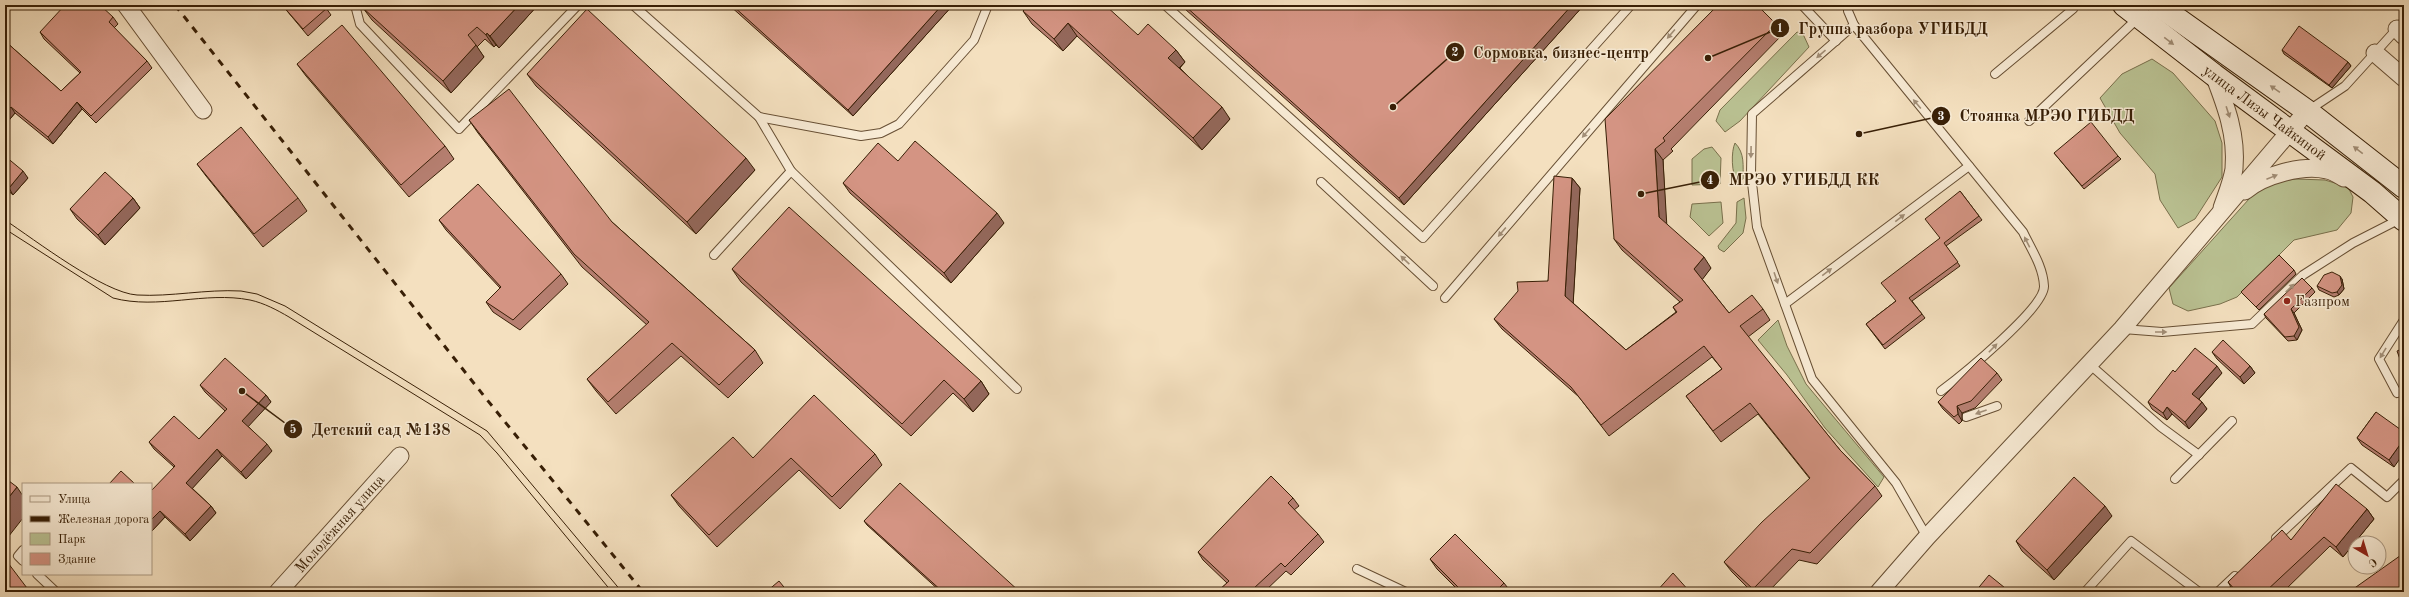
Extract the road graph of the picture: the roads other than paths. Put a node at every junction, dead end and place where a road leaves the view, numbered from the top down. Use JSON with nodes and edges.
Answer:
{"nodes":[{"id":1,"x":126,"y":5,"type":"edge"},
{"id":2,"x":355,"y":5,"type":"edge"},
{"id":3,"x":578,"y":5,"type":"edge"},
{"id":4,"x":633,"y":5,"type":"edge"},
{"id":5,"x":988,"y":5,"type":"edge"},
{"id":6,"x":1165,"y":5,"type":"edge"},
{"id":7,"x":1631,"y":5,"type":"edge"},
{"id":8,"x":1697,"y":5,"type":"edge"},
{"id":9,"x":1802,"y":5,"type":"edge"},
{"id":10,"x":1848,"y":5,"type":"edge"},
{"id":11,"x":2069,"y":5,"type":"edge"},
{"id":12,"x":2158,"y":5,"type":"edge"},
{"id":13,"x":2131,"y":11,"type":"edge"},
{"id":14,"x":1854,"y":25,"type":"junction"},
{"id":15,"x":2402,"y":29,"type":"edge"},
{"id":16,"x":1836,"y":41,"type":"junction"},
{"id":17,"x":2375,"y":53,"type":"junction"},
{"id":18,"x":1995,"y":74,"type":"dead end"},
{"id":19,"x":2214,"y":75,"type":"junction"},
{"id":20,"x":2404,"y":78,"type":"edge"},
{"id":21,"x":203,"y":110,"type":"dead end"},
{"id":22,"x":2307,"y":112,"type":"junction"},
{"id":23,"x":758,"y":117,"type":"junction"},
{"id":24,"x":2029,"y":121,"type":"dead end"},
{"id":25,"x":2290,"y":131,"type":"junction"},
{"id":26,"x":1969,"y":166,"type":"junction"},
{"id":27,"x":791,"y":172,"type":"junction"},
{"id":28,"x":1321,"y":182,"type":"dead end"},
{"id":29,"x":2404,"y":187,"type":"edge"},
{"id":30,"x":2372,"y":192,"type":"junction"},
{"id":31,"x":2219,"y":216,"type":"junction"},
{"id":32,"x":2403,"y":219,"type":"edge"},
{"id":33,"x":714,"y":255,"type":"dead end"},
{"id":34,"x":1433,"y":286,"type":"dead end"},
{"id":35,"x":1445,"y":298,"type":"dead end"},
{"id":36,"x":1785,"y":304,"type":"junction"},
{"id":37,"x":2404,"y":320,"type":"edge"},
{"id":38,"x":2122,"y":329,"type":"junction"},
{"id":39,"x":2088,"y":363,"type":"junction"},
{"id":40,"x":1017,"y":389,"type":"dead end"},
{"id":41,"x":2404,"y":390,"type":"edge"},
{"id":42,"x":1941,"y":391,"type":"dead end"},
{"id":43,"x":1997,"y":406,"type":"dead end"},
{"id":44,"x":1966,"y":417,"type":"dead end"},
{"id":45,"x":2232,"y":421,"type":"dead end"},
{"id":46,"x":2199,"y":455,"type":"junction"},
{"id":47,"x":400,"y":456,"type":"dead end"},
{"id":48,"x":2175,"y":479,"type":"dead end"},
{"id":49,"x":2404,"y":480,"type":"edge"},
{"id":50,"x":1927,"y":537,"type":"junction"},
{"id":51,"x":2270,"y":544,"type":"edge"},
{"id":52,"x":22,"y":551,"type":"edge"},
{"id":53,"x":22,"y":560,"type":"edge"},
{"id":54,"x":1357,"y":569,"type":"dead end"},
{"id":55,"x":2241,"y":570,"type":"edge"},
{"id":56,"x":38,"y":575,"type":"edge"},
{"id":57,"x":56,"y":592,"type":"edge"},
{"id":58,"x":147,"y":592,"type":"edge"},
{"id":59,"x":169,"y":592,"type":"edge"},
{"id":60,"x":278,"y":592,"type":"edge"},
{"id":61,"x":1406,"y":592,"type":"edge"},
{"id":62,"x":1879,"y":592,"type":"edge"},
{"id":63,"x":2085,"y":592,"type":"edge"},
{"id":64,"x":2199,"y":592,"type":"edge"},
{"id":65,"x":2218,"y":592,"type":"edge"}],
"edges":[{"from":1,"to":21,"type":"street"},
{"from":2,"to":3,"type":"lane"},
{"from":4,"to":23,"type":"lane"},
{"from":5,"to":23,"type":"lane"},
{"from":6,"to":7,"type":"lane"},
{"from":8,"to":35,"type":"lane","one_way":true},
{"from":9,"to":16,"type":"lane"},
{"from":10,"to":14,"type":"lane"},
{"from":11,"to":18,"type":"lane"},
{"from":22,"to":12,"type":"main road","name":"улица Лизы Чайкиной","one_way":true},
{"from":13,"to":19,"type":"main road","name":"улица Лизы Чайкиной","one_way":true},
{"from":13,"to":24,"type":"lane"},
{"from":14,"to":16,"type":"lane"},
{"from":26,"to":14,"type":"lane","one_way":true},
{"from":15,"to":17,"type":"lane"},
{"from":16,"to":36,"type":"lane","one_way":true},
{"from":17,"to":20,"type":"street"},
{"from":17,"to":22,"type":"lane"},
{"from":19,"to":25,"type":"main road","name":"улица Лизы Чайкиной"},
{"from":19,"to":31,"type":"street","one_way":true},
{"from":22,"to":25,"type":"street"},
{"from":29,"to":22,"type":"main road","name":"улица Лизы Чайкиной","one_way":true},
{"from":23,"to":27,"type":"lane"},
{"from":25,"to":30,"type":"main road","name":"улица Лизы Чайкиной"},
{"from":25,"to":31,"type":"street"},
{"from":36,"to":26,"type":"lane","one_way":true},
{"from":42,"to":26,"type":"lane","one_way":true},
{"from":27,"to":33,"type":"lane"},
{"from":27,"to":40,"type":"lane"},
{"from":34,"to":28,"type":"lane","one_way":true},
{"from":31,"to":30,"type":"street","one_way":true},
{"from":30,"to":32,"type":"main road","name":"улица Лизы Чайкиной"},
{"from":31,"to":38,"type":"street"},
{"from":38,"to":32,"type":"lane","one_way":true},
{"from":36,"to":50,"type":"lane"},
{"from":37,"to":41,"type":"lane","one_way":true},
{"from":38,"to":39,"type":"street"},
{"from":39,"to":46,"type":"lane"},
{"from":39,"to":50,"type":"street"},
{"from":43,"to":44,"type":"lane","one_way":true},
{"from":45,"to":46,"type":"lane"},
{"from":46,"to":48,"type":"lane"},
{"from":47,"to":60,"type":"street","name":"Молодёжная улица"},
{"from":49,"to":51,"type":"lane"},
{"from":50,"to":62,"type":"street"},
{"from":52,"to":53,"type":"lane"},
{"from":54,"to":61,"type":"lane"},
{"from":55,"to":65,"type":"lane"},
{"from":56,"to":57,"type":"lane"},
{"from":58,"to":59,"type":"lane"},
{"from":63,"to":64,"type":"lane"}]}
